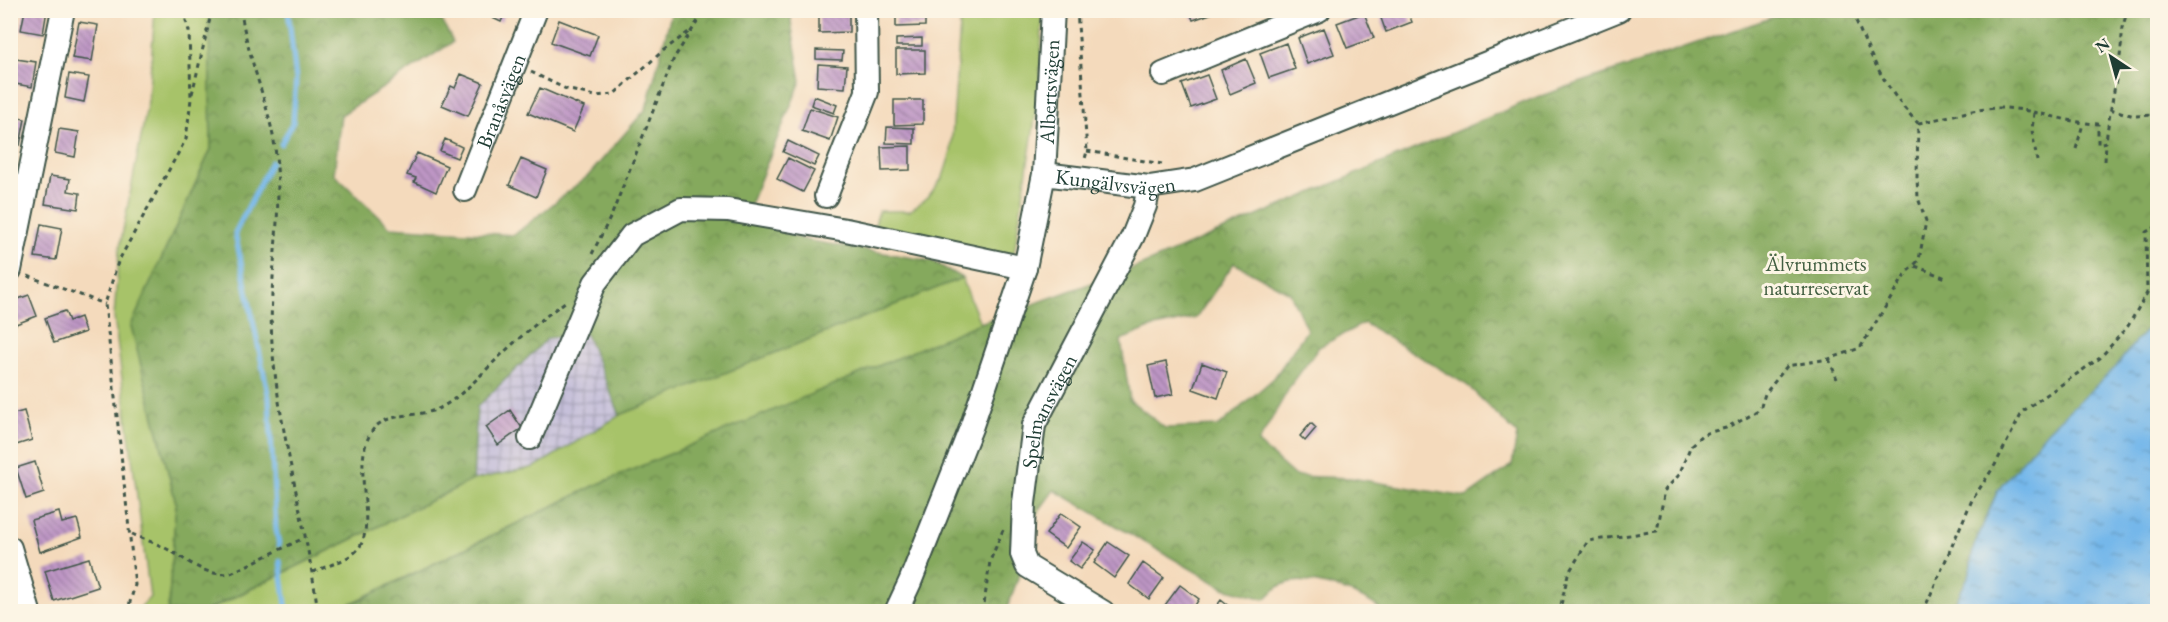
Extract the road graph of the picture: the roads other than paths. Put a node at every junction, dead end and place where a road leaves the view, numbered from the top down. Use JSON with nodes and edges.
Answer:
{"nodes":[{"id":1,"x":63,"y":10,"type":"edge"},
{"id":2,"x":536,"y":10,"type":"edge"},
{"id":3,"x":866,"y":10,"type":"edge"},
{"id":4,"x":1053,"y":10,"type":"edge"},
{"id":5,"x":1319,"y":10,"type":"edge"},
{"id":6,"x":1609,"y":12,"type":"edge"},
{"id":7,"x":1163,"y":74,"type":"dead end"},
{"id":8,"x":1044,"y":174,"type":"junction"},
{"id":9,"x":1149,"y":187,"type":"junction"},
{"id":10,"x":465,"y":190,"type":"dead end"},
{"id":11,"x":826,"y":196,"type":"dead end"},
{"id":12,"x":1025,"y":268,"type":"junction"},
{"id":13,"x":11,"y":269,"type":"edge"},
{"id":14,"x":530,"y":438,"type":"dead end"},
{"id":15,"x":10,"y":548,"type":"edge"},
{"id":16,"x":29,"y":612,"type":"edge"},
{"id":17,"x":896,"y":612,"type":"edge"},
{"id":18,"x":1103,"y":612,"type":"edge"}],
"edges":[{"from":1,"to":13,"type":"street"},
{"from":2,"to":10,"type":"street","name":"Branåsvägen"},
{"from":3,"to":11,"type":"street"},
{"from":4,"to":8,"type":"street","name":"Albertsvägen"},
{"from":5,"to":7,"type":"street"},
{"from":6,"to":9,"type":"street","name":"Kungälvsvägen"},
{"from":8,"to":9,"type":"street","name":"Kungälvsvägen"},
{"from":8,"to":12,"type":"street","name":"Kungälvsvägen"},
{"from":9,"to":18,"type":"street","name":"Spelmansvägen"},
{"from":12,"to":14,"type":"street"},
{"from":12,"to":17,"type":"street","name":"Kungälvsvägen"},
{"from":15,"to":16,"type":"street"}]}
